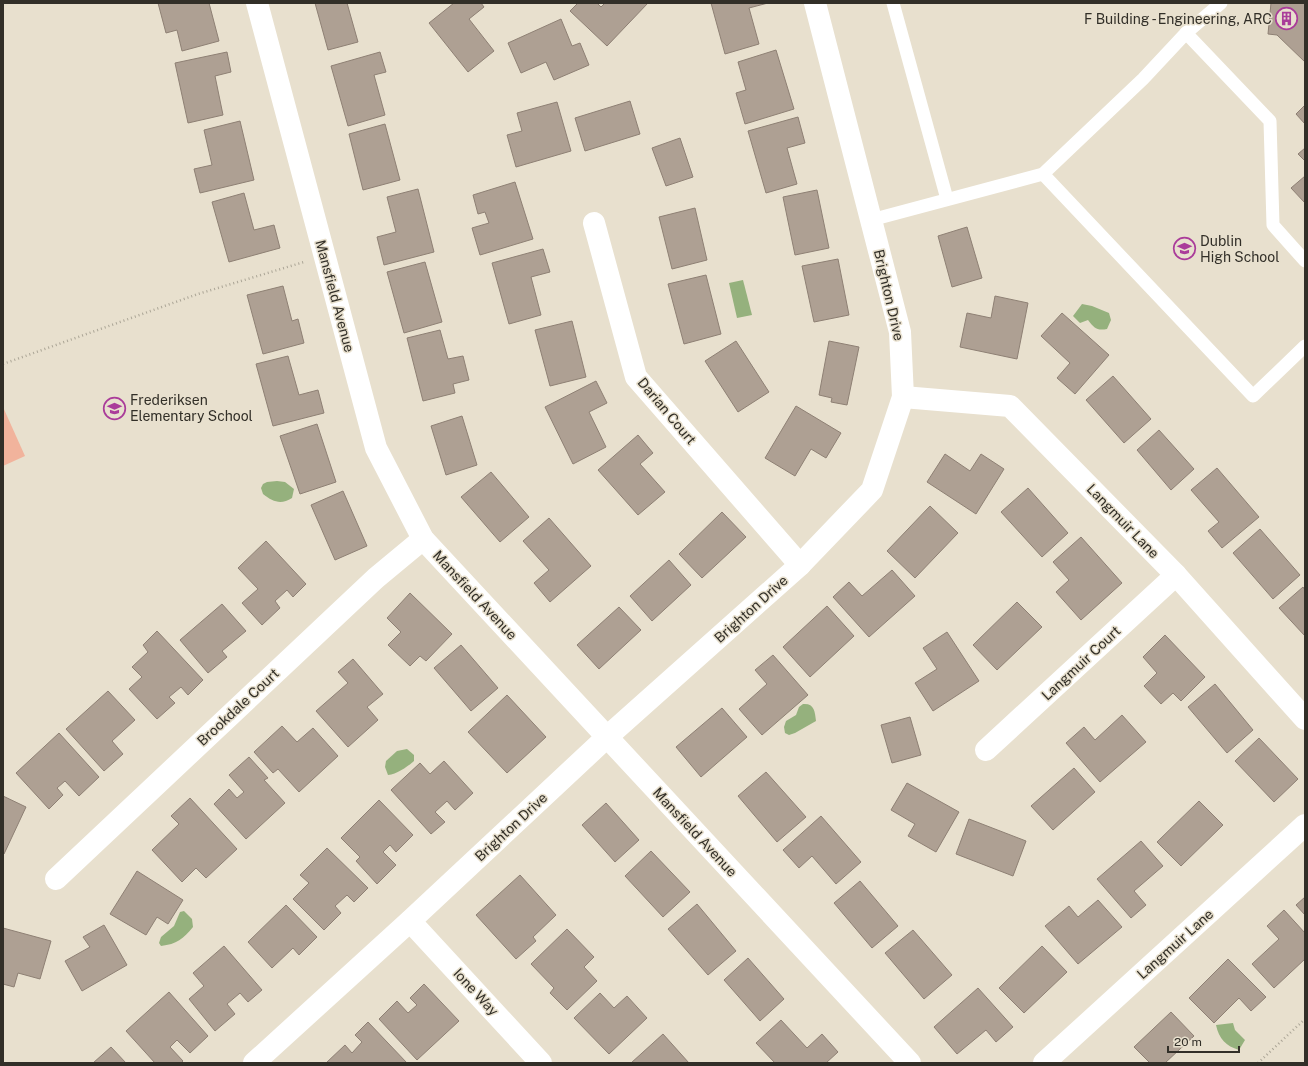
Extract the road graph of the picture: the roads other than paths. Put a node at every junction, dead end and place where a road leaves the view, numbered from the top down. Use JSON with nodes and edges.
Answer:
{"nodes":[{"id":1,"x":257,"y":3,"type":"edge"},
{"id":2,"x":815,"y":3,"type":"edge"},
{"id":3,"x":893,"y":3,"type":"edge"},
{"id":4,"x":1221,"y":3,"type":"edge"},
{"id":5,"x":1186,"y":33,"type":"junction"},
{"id":6,"x":1043,"y":174,"type":"junction"},
{"id":7,"x":947,"y":199,"type":"junction"},
{"id":8,"x":871,"y":220,"type":"junction"},
{"id":9,"x":594,"y":223,"type":"dead end"},
{"id":10,"x":1305,"y":261,"type":"edge"},
{"id":11,"x":1305,"y":346,"type":"edge"},
{"id":12,"x":903,"y":397,"type":"junction"},
{"id":13,"x":423,"y":539,"type":"junction"},
{"id":14,"x":800,"y":565,"type":"junction"},
{"id":15,"x":1176,"y":576,"type":"junction"},
{"id":16,"x":1305,"y":719,"type":"edge"},
{"id":17,"x":607,"y":737,"type":"junction"},
{"id":18,"x":986,"y":750,"type":"dead end"},
{"id":19,"x":1305,"y":825,"type":"edge"},
{"id":20,"x":56,"y":879,"type":"dead end"},
{"id":21,"x":410,"y":920,"type":"junction"},
{"id":22,"x":254,"y":1063,"type":"edge"},
{"id":23,"x":541,"y":1063,"type":"edge"},
{"id":24,"x":910,"y":1063,"type":"edge"},
{"id":25,"x":1044,"y":1063,"type":"edge"}],
"edges":[{"from":1,"to":13,"type":"street","name":"Mansfield Avenue"},
{"from":2,"to":8,"type":"street","name":"Brighton Drive"},
{"from":3,"to":7,"type":"lane"},
{"from":4,"to":5,"type":"lane"},
{"from":5,"to":6,"type":"lane"},
{"from":5,"to":10,"type":"lane"},
{"from":6,"to":7,"type":"lane"},
{"from":6,"to":11,"type":"lane"},
{"from":7,"to":8,"type":"lane"},
{"from":8,"to":12,"type":"street","name":"Brighton Drive"},
{"from":9,"to":14,"type":"street","name":"Darian Court"},
{"from":12,"to":14,"type":"street","name":"Brighton Drive"},
{"from":12,"to":15,"type":"street","name":"Langmuir Lane"},
{"from":13,"to":17,"type":"street","name":"Mansfield Avenue"},
{"from":13,"to":20,"type":"street","name":"Brookdale Court"},
{"from":14,"to":17,"type":"street","name":"Brighton Drive"},
{"from":15,"to":16,"type":"street","name":"Langmuir Lane"},
{"from":15,"to":18,"type":"street","name":"Langmuir Court"},
{"from":17,"to":21,"type":"street","name":"Brighton Drive"},
{"from":17,"to":24,"type":"street","name":"Mansfield Avenue"},
{"from":19,"to":25,"type":"street","name":"Langmuir Lane"},
{"from":21,"to":22,"type":"street","name":"Brighton Drive"},
{"from":21,"to":23,"type":"street","name":"Ione Way"}]}
